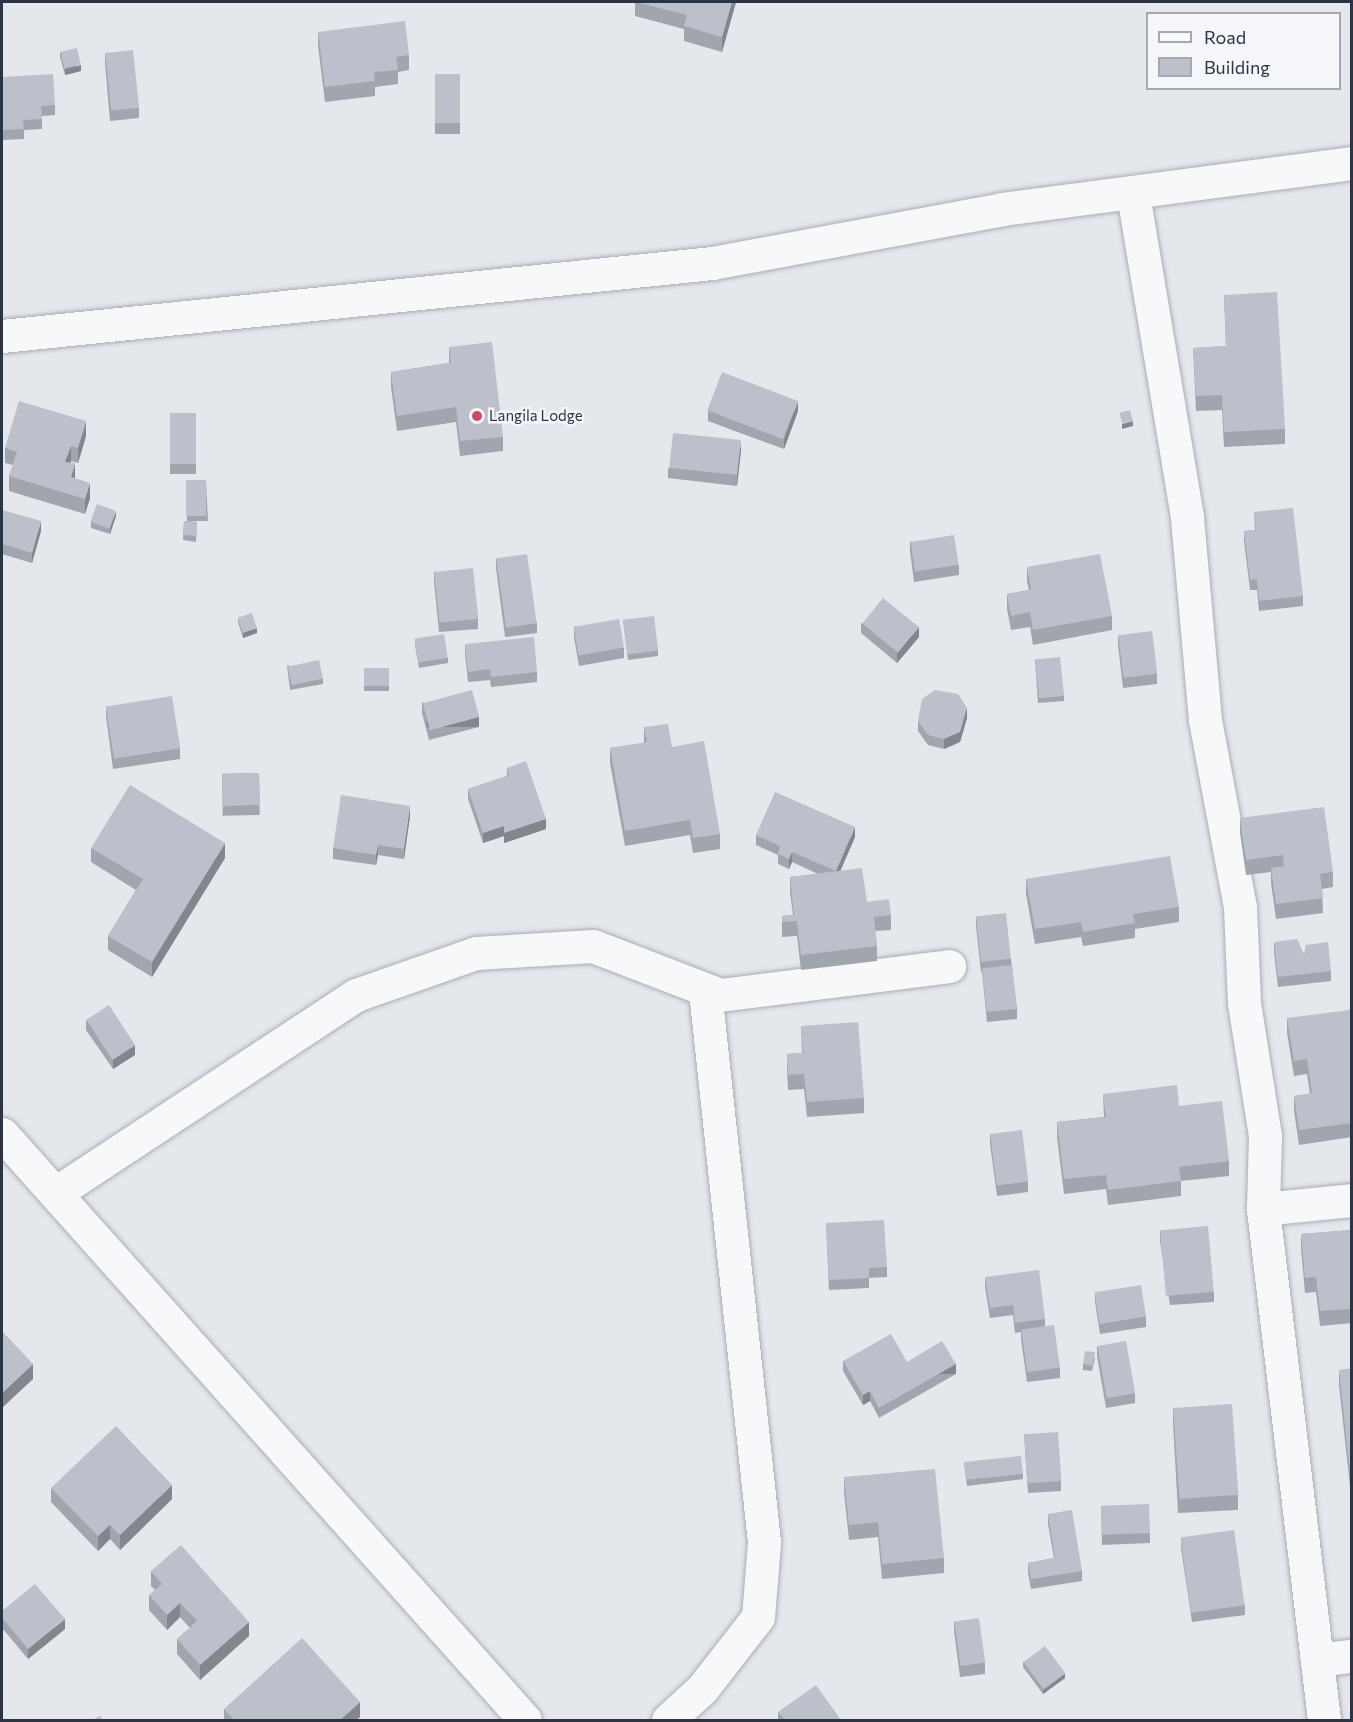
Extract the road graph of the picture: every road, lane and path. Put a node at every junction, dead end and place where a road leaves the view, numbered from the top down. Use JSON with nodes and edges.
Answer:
{"nodes":[{"id":1,"x":1352,"y":163,"type":"edge"},
{"id":2,"x":1133,"y":194,"type":"junction"},
{"id":3,"x":2,"y":336,"type":"edge"},
{"id":4,"x":949,"y":966,"type":"dead end"},
{"id":5,"x":705,"y":991,"type":"junction"},
{"id":6,"x":2,"y":1134,"type":"edge"},
{"id":7,"x":57,"y":1192,"type":"junction"},
{"id":8,"x":1352,"y":1200,"type":"edge"},
{"id":9,"x":1263,"y":1209,"type":"junction"},
{"id":10,"x":1352,"y":1656,"type":"edge"},
{"id":11,"x":1317,"y":1660,"type":"junction"},
{"id":12,"x":525,"y":1720,"type":"edge"},
{"id":13,"x":668,"y":1720,"type":"edge"},
{"id":14,"x":1324,"y":1720,"type":"edge"}],
"edges":[{"from":1,"to":2,"type":"street"},
{"from":2,"to":3,"type":"street"},
{"from":2,"to":9,"type":"street"},
{"from":4,"to":5,"type":"street"},
{"from":5,"to":7,"type":"street"},
{"from":5,"to":13,"type":"street"},
{"from":6,"to":7,"type":"street"},
{"from":7,"to":12,"type":"street"},
{"from":8,"to":9,"type":"street"},
{"from":9,"to":11,"type":"street"},
{"from":10,"to":11,"type":"street"},
{"from":11,"to":14,"type":"street"}]}
